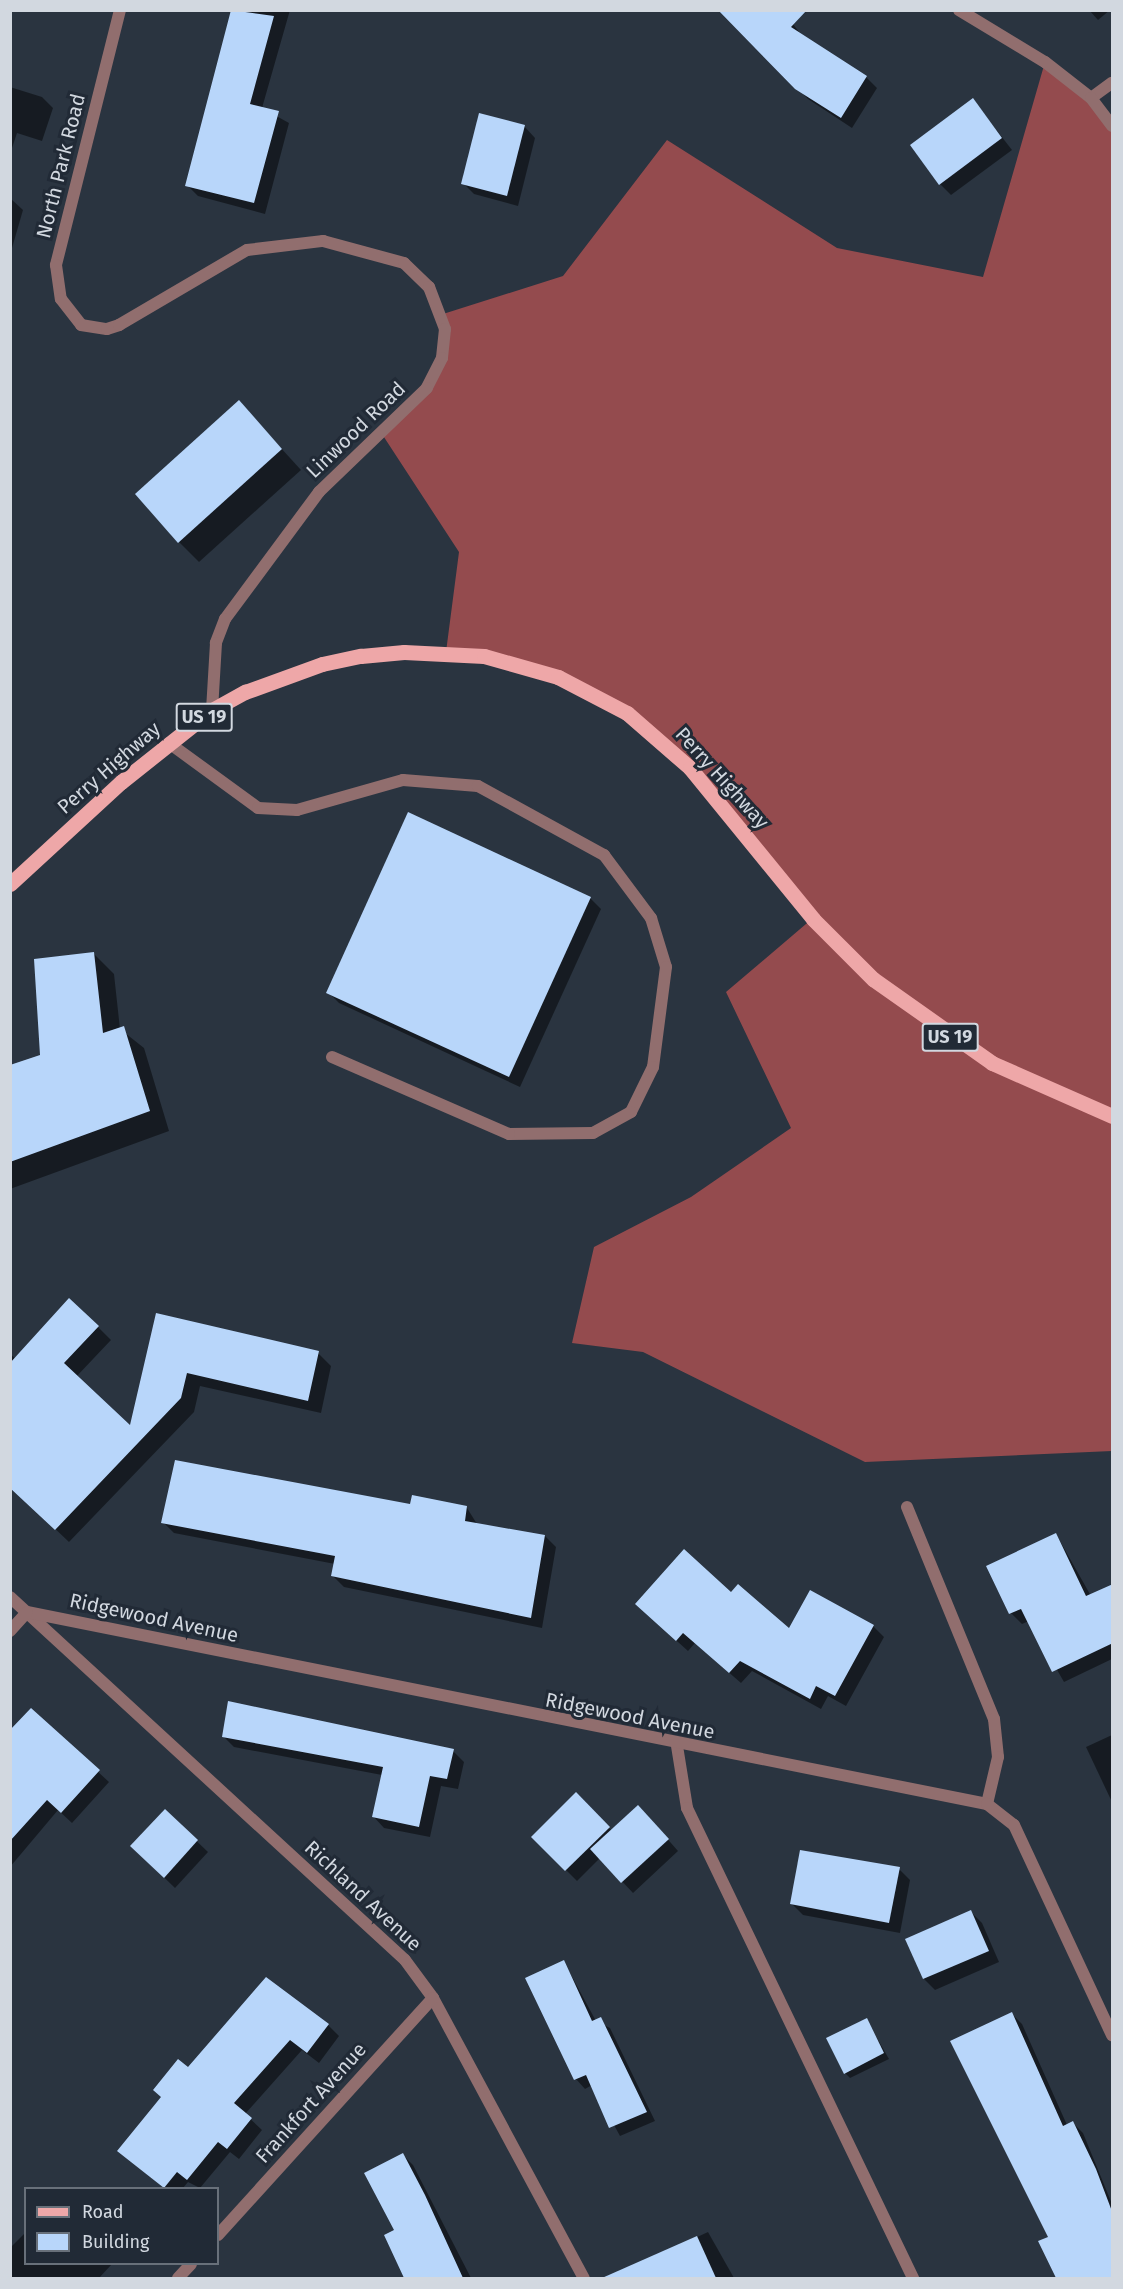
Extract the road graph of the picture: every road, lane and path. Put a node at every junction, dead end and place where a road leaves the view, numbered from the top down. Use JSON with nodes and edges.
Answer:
{"nodes":[{"id":1,"x":120,"y":10,"type":"edge"},
{"id":2,"x":959,"y":10,"type":"edge"},
{"id":3,"x":1113,"y":83,"type":"edge"},
{"id":4,"x":1091,"y":98,"type":"junction"},
{"id":5,"x":1113,"y":126,"type":"edge"},
{"id":6,"x":81,"y":325,"type":"joint"},
{"id":7,"x":212,"y":710,"type":"junction"},
{"id":8,"x":169,"y":743,"type":"junction"},
{"id":9,"x":10,"y":884,"type":"edge"},
{"id":10,"x":332,"y":1057,"type":"dead end"},
{"id":11,"x":1113,"y":1116,"type":"edge"},
{"id":12,"x":907,"y":1507,"type":"dead end"},
{"id":13,"x":10,"y":1597,"type":"edge"},
{"id":14,"x":27,"y":1612,"type":"junction"},
{"id":15,"x":10,"y":1631,"type":"edge"},
{"id":16,"x":677,"y":1746,"type":"junction"},
{"id":17,"x":987,"y":1804,"type":"junction"},
{"id":18,"x":433,"y":1998,"type":"junction"},
{"id":19,"x":1113,"y":2035,"type":"edge"},
{"id":20,"x":219,"y":2234,"type":"edge"},
{"id":21,"x":190,"y":2265,"type":"edge"},
{"id":22,"x":178,"y":2278,"type":"edge"},
{"id":23,"x":584,"y":2278,"type":"edge"},
{"id":24,"x":913,"y":2278,"type":"edge"}],
"edges":[{"from":1,"to":6,"type":"street","name":"North Park Road"},
{"from":2,"to":4,"type":"street"},
{"from":3,"to":4,"type":"street"},
{"from":4,"to":5,"type":"street"},
{"from":6,"to":7,"type":"street","name":"Linwood Road"},
{"from":7,"to":8,"type":"main road","name":"Perry Highway","number":"US 19"},
{"from":7,"to":11,"type":"main road","name":"Perry Highway","number":"US 19"},
{"from":8,"to":9,"type":"main road","name":"Perry Highway","number":"US 19"},
{"from":8,"to":10,"type":"street"},
{"from":12,"to":17,"type":"street"},
{"from":13,"to":14,"type":"street","name":"Ridgewood Avenue"},
{"from":14,"to":15,"type":"street"},
{"from":14,"to":16,"type":"street","name":"Ridgewood Avenue"},
{"from":14,"to":18,"type":"street","name":"Richland Avenue"},
{"from":16,"to":17,"type":"street","name":"Ridgewood Avenue"},
{"from":16,"to":24,"type":"street"},
{"from":17,"to":19,"type":"street","name":"Ridgewood Avenue"},
{"from":18,"to":20,"type":"street","name":"Frankfort Avenue"},
{"from":18,"to":23,"type":"street","name":"Richland Avenue"},
{"from":21,"to":22,"type":"street"}]}
